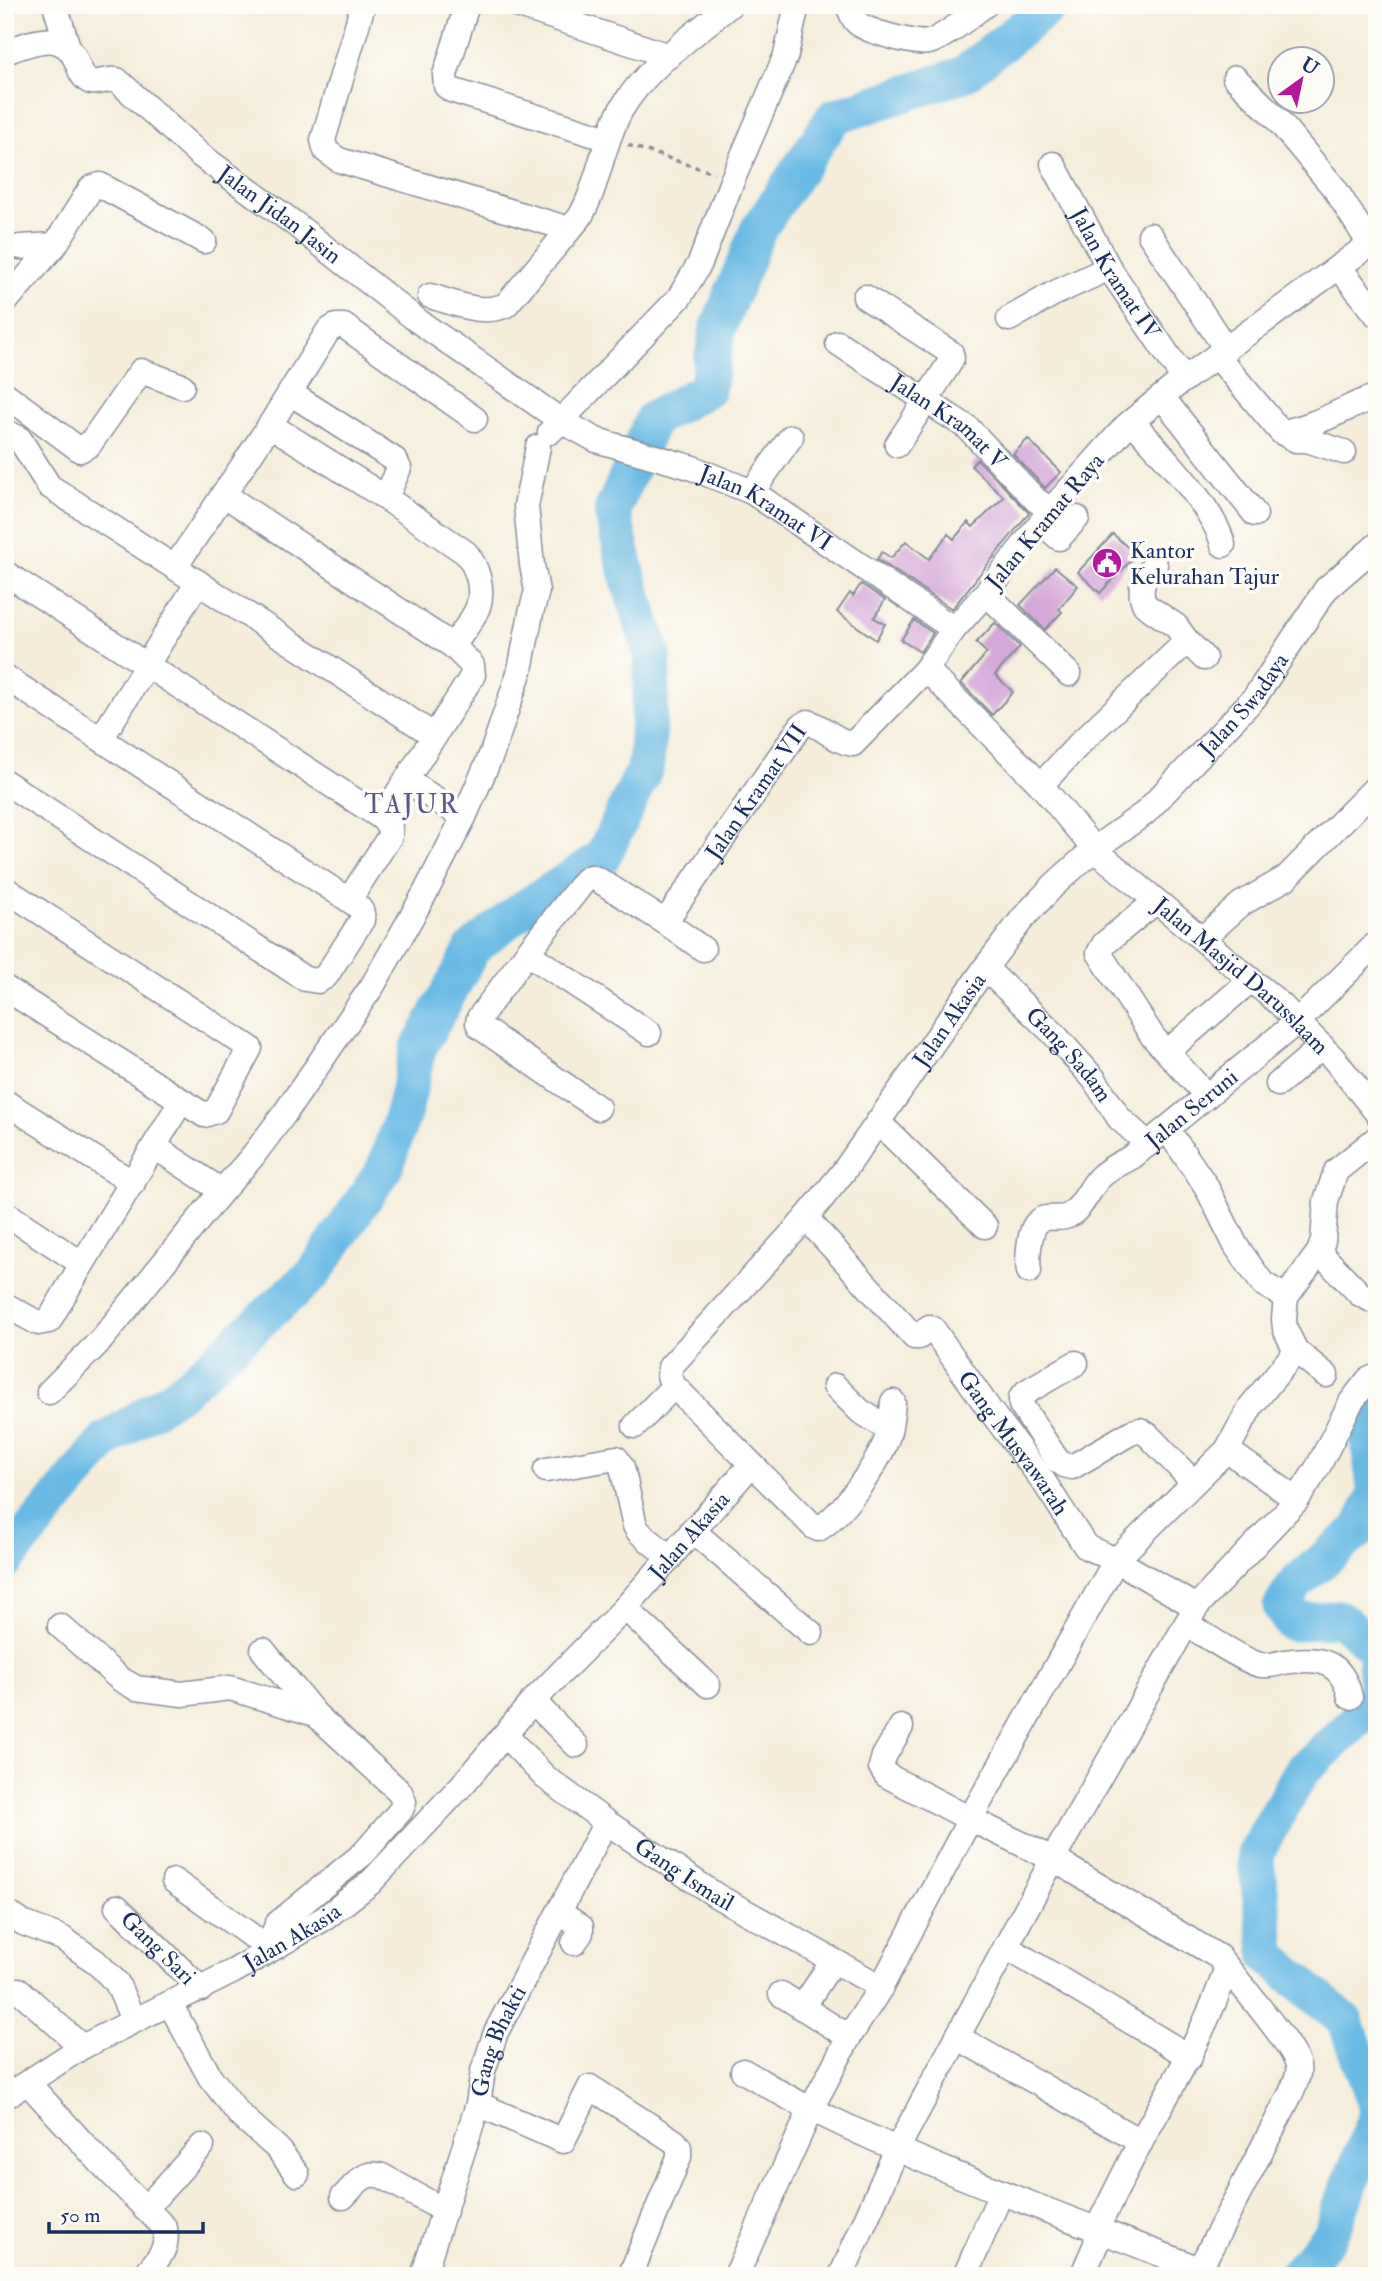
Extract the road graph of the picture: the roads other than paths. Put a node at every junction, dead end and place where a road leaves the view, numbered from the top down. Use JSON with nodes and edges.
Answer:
{"nodes":[{"id":1,"x":55,"y":5,"type":"edge"},
{"id":2,"x":363,"y":5,"type":"edge"},
{"id":3,"x":517,"y":5,"type":"edge"},
{"id":4,"x":730,"y":5,"type":"edge"},
{"id":5,"x":797,"y":5,"type":"edge"},
{"id":6,"x":848,"y":5,"type":"edge"},
{"id":7,"x":985,"y":5,"type":"edge"},
{"id":8,"x":464,"y":6,"type":"edge"},
{"id":9,"x":68,"y":47,"type":"junction"},
{"id":10,"x":5,"y":52,"type":"edge"},
{"id":11,"x":669,"y":56,"type":"junction"},
{"id":12,"x":1235,"y":78,"type":"dead end"},
{"id":13,"x":608,"y":139,"type":"junction"},
{"id":14,"x":1053,"y":164,"type":"dead end"},
{"id":15,"x":569,"y":229,"type":"junction"},
{"id":16,"x":1150,"y":235,"type":"dead end"},
{"id":17,"x":204,"y":241,"type":"dead end"},
{"id":18,"x":1373,"y":242,"type":"edge"},
{"id":19,"x":55,"y":245,"type":"junction"},
{"id":20,"x":20,"y":247,"type":"dead end"},
{"id":21,"x":1339,"y":267,"type":"junction"},
{"id":22,"x":1109,"y":268,"type":"junction"},
{"id":23,"x":430,"y":296,"type":"dead end"},
{"id":24,"x":865,"y":297,"type":"dead end"},
{"id":25,"x":5,"y":302,"type":"edge"},
{"id":26,"x":1377,"y":314,"type":"edge"},
{"id":27,"x":1009,"y":319,"type":"dead end"},
{"id":28,"x":838,"y":343,"type":"dead end"},
{"id":29,"x":1221,"y":352,"type":"junction"},
{"id":30,"x":1184,"y":379,"type":"junction"},
{"id":31,"x":182,"y":386,"type":"dead end"},
{"id":32,"x":290,"y":393,"type":"junction"},
{"id":33,"x":5,"y":394,"type":"edge"},
{"id":34,"x":1161,"y":397,"type":"junction"},
{"id":35,"x":926,"y":399,"type":"junction"},
{"id":36,"x":1377,"y":405,"type":"edge"},
{"id":37,"x":475,"y":419,"type":"dead end"},
{"id":38,"x":560,"y":420,"type":"junction"},
{"id":39,"x":1132,"y":421,"type":"junction"},
{"id":40,"x":270,"y":425,"type":"junction"},
{"id":41,"x":5,"y":432,"type":"edge"},
{"id":42,"x":1281,"y":432,"type":"junction"},
{"id":43,"x":791,"y":437,"type":"dead end"},
{"id":44,"x":897,"y":444,"type":"dead end"},
{"id":45,"x":1344,"y":452,"type":"dead end"},
{"id":46,"x":752,"y":492,"type":"junction"},
{"id":47,"x":223,"y":494,"type":"junction"},
{"id":48,"x":386,"y":498,"type":"junction"},
{"id":49,"x":1255,"y":514,"type":"dead end"},
{"id":50,"x":1046,"y":516,"type":"junction"},
{"id":51,"x":1077,"y":518,"type":"dead end"},
{"id":52,"x":1223,"y":545,"type":"dead end"},
{"id":53,"x":1377,"y":545,"type":"edge"},
{"id":54,"x":1154,"y":565,"type":"dead end"},
{"id":55,"x":175,"y":567,"type":"junction"},
{"id":56,"x":5,"y":573,"type":"edge"},
{"id":57,"x":198,"y":582,"type":"junction"},
{"id":58,"x":986,"y":593,"type":"junction"},
{"id":59,"x":954,"y":629,"type":"junction"},
{"id":60,"x":453,"y":646,"type":"junction"},
{"id":61,"x":145,"y":666,"type":"junction"},
{"id":62,"x":926,"y":669,"type":"junction"},
{"id":63,"x":1069,"y":674,"type":"dead end"},
{"id":64,"x":5,"y":677,"type":"edge"},
{"id":65,"x":435,"y":736,"type":"junction"},
{"id":66,"x":101,"y":739,"type":"junction"},
{"id":67,"x":411,"y":775,"type":"junction"},
{"id":68,"x":1375,"y":775,"type":"edge"},
{"id":69,"x":5,"y":782,"type":"edge"},
{"id":70,"x":1041,"y":785,"type":"junction"},
{"id":71,"x":462,"y":810,"type":"junction"},
{"id":72,"x":382,"y":818,"type":"junction"},
{"id":73,"x":1094,"y":849,"type":"junction"},
{"id":74,"x":5,"y":889,"type":"edge"},
{"id":75,"x":349,"y":900,"type":"junction"},
{"id":76,"x":1155,"y":902,"type":"junction"},
{"id":77,"x":665,"y":922,"type":"junction"},
{"id":78,"x":1203,"y":938,"type":"junction"},
{"id":79,"x":1377,"y":943,"type":"edge"},
{"id":80,"x":702,"y":949,"type":"dead end"},
{"id":81,"x":527,"y":953,"type":"junction"},
{"id":82,"x":985,"y":968,"type":"junction"},
{"id":83,"x":1251,"y":980,"type":"junction"},
{"id":84,"x":5,"y":988,"type":"edge"},
{"id":85,"x":1297,"y":1022,"type":"junction"},
{"id":86,"x":649,"y":1033,"type":"dead end"},
{"id":87,"x":1322,"y":1046,"type":"junction"},
{"id":88,"x":1168,"y":1051,"type":"junction"},
{"id":89,"x":1278,"y":1084,"type":"dead end"},
{"id":90,"x":1207,"y":1096,"type":"junction"},
{"id":91,"x":181,"y":1101,"type":"junction"},
{"id":92,"x":5,"y":1102,"type":"edge"},
{"id":93,"x":598,"y":1108,"type":"dead end"},
{"id":94,"x":1377,"y":1113,"type":"edge"},
{"id":95,"x":878,"y":1122,"type":"junction"},
{"id":96,"x":1157,"y":1137,"type":"junction"},
{"id":97,"x":1377,"y":1138,"type":"edge"},
{"id":98,"x":155,"y":1147,"type":"junction"},
{"id":99,"x":133,"y":1183,"type":"junction"},
{"id":100,"x":222,"y":1191,"type":"junction"},
{"id":101,"x":5,"y":1213,"type":"edge"},
{"id":102,"x":806,"y":1218,"type":"junction"},
{"id":103,"x":985,"y":1226,"type":"dead end"},
{"id":104,"x":1319,"y":1252,"type":"junction"},
{"id":105,"x":81,"y":1263,"type":"junction"},
{"id":106,"x":1029,"y":1271,"type":"dead end"},
{"id":107,"x":1286,"y":1297,"type":"junction"},
{"id":108,"x":1377,"y":1303,"type":"edge"},
{"id":109,"x":5,"y":1305,"type":"edge"},
{"id":110,"x":1296,"y":1351,"type":"junction"},
{"id":111,"x":1076,"y":1363,"type":"dead end"},
{"id":112,"x":1326,"y":1376,"type":"dead end"},
{"id":113,"x":1377,"y":1376,"type":"edge"},
{"id":114,"x":674,"y":1386,"type":"junction"},
{"id":115,"x":835,"y":1386,"type":"dead end"},
{"id":116,"x":49,"y":1392,"type":"dead end"},
{"id":117,"x":893,"y":1402,"type":"dead end"},
{"id":118,"x":635,"y":1426,"type":"dead end"},
{"id":119,"x":889,"y":1429,"type":"junction"},
{"id":120,"x":1227,"y":1450,"type":"junction"},
{"id":121,"x":751,"y":1465,"type":"junction"},
{"id":122,"x":546,"y":1470,"type":"dead end"},
{"id":123,"x":1193,"y":1482,"type":"junction"},
{"id":124,"x":1297,"y":1500,"type":"junction"},
{"id":125,"x":692,"y":1530,"type":"junction"},
{"id":126,"x":670,"y":1558,"type":"junction"},
{"id":127,"x":1115,"y":1560,"type":"junction"},
{"id":128,"x":625,"y":1608,"type":"junction"},
{"id":129,"x":1191,"y":1615,"type":"junction"},
{"id":130,"x":60,"y":1626,"type":"dead end"},
{"id":131,"x":811,"y":1633,"type":"dead end"},
{"id":132,"x":263,"y":1650,"type":"dead end"},
{"id":133,"x":708,"y":1685,"type":"dead end"},
{"id":134,"x":1350,"y":1697,"type":"dead end"},
{"id":135,"x":533,"y":1701,"type":"junction"},
{"id":136,"x":315,"y":1714,"type":"junction"},
{"id":137,"x":901,"y":1727,"type":"dead end"},
{"id":138,"x":505,"y":1735,"type":"junction"},
{"id":139,"x":576,"y":1745,"type":"dead end"},
{"id":140,"x":970,"y":1819,"type":"junction"},
{"id":141,"x":606,"y":1822,"type":"junction"},
{"id":142,"x":1053,"y":1859,"type":"junction"},
{"id":143,"x":174,"y":1881,"type":"dead end"},
{"id":144,"x":117,"y":1907,"type":"dead end"},
{"id":145,"x":5,"y":1911,"type":"edge"},
{"id":146,"x":559,"y":1912,"type":"junction"},
{"id":147,"x":574,"y":1943,"type":"dead end"},
{"id":148,"x":1006,"y":1947,"type":"junction"},
{"id":149,"x":270,"y":1949,"type":"junction"},
{"id":150,"x":833,"y":1961,"type":"junction"},
{"id":151,"x":1227,"y":1967,"type":"junction"},
{"id":152,"x":881,"y":1987,"type":"junction"},
{"id":153,"x":201,"y":1989,"type":"junction"},
{"id":154,"x":19,"y":1990,"type":"dead end"},
{"id":155,"x":781,"y":1994,"type":"dead end"},
{"id":156,"x":170,"y":2004,"type":"junction"},
{"id":157,"x":802,"y":2008,"type":"junction"},
{"id":158,"x":133,"y":2020,"type":"junction"},
{"id":159,"x":849,"y":2037,"type":"junction"},
{"id":160,"x":957,"y":2037,"type":"junction"},
{"id":161,"x":82,"y":2047,"type":"junction"},
{"id":162,"x":1190,"y":2057,"type":"junction"},
{"id":163,"x":743,"y":2071,"type":"dead end"},
{"id":164,"x":28,"y":2083,"type":"junction"},
{"id":165,"x":5,"y":2097,"type":"edge"},
{"id":166,"x":478,"y":2104,"type":"junction"},
{"id":167,"x":811,"y":2109,"type":"junction"},
{"id":168,"x":1141,"y":2142,"type":"junction"},
{"id":169,"x":202,"y":2146,"type":"dead end"},
{"id":170,"x":897,"y":2149,"type":"junction"},
{"id":171,"x":297,"y":2174,"type":"dead end"},
{"id":172,"x":1001,"y":2193,"type":"junction"},
{"id":173,"x":343,"y":2197,"type":"dead end"},
{"id":174,"x":145,"y":2209,"type":"junction"},
{"id":175,"x":445,"y":2211,"type":"junction"},
{"id":176,"x":1097,"y":2228,"type":"junction"},
{"id":177,"x":1198,"y":2272,"type":"edge"},
{"id":178,"x":144,"y":2276,"type":"edge"},
{"id":179,"x":423,"y":2276,"type":"edge"},
{"id":180,"x":631,"y":2276,"type":"edge"},
{"id":181,"x":736,"y":2276,"type":"edge"},
{"id":182,"x":841,"y":2276,"type":"edge"},
{"id":183,"x":965,"y":2276,"type":"edge"},
{"id":184,"x":1082,"y":2276,"type":"edge"}],
"edges":[{"from":1,"to":9,"type":"street"},
{"from":2,"to":15,"type":"street"},
{"from":3,"to":11,"type":"street"},
{"from":4,"to":11,"type":"street"},
{"from":5,"to":38,"type":"street"},
{"from":6,"to":7,"type":"street"},
{"from":8,"to":13,"type":"street"},
{"from":9,"to":10,"type":"street"},
{"from":9,"to":38,"type":"street","name":"Jalan Jidan Jasin"},
{"from":11,"to":13,"type":"street"},
{"from":12,"to":18,"type":"street"},
{"from":13,"to":15,"type":"street"},
{"from":14,"to":22,"type":"street","name":"Jalan Kramat IV"},
{"from":15,"to":23,"type":"street"},
{"from":16,"to":29,"type":"street"},
{"from":17,"to":19,"type":"street"},
{"from":18,"to":21,"type":"street","name":"Jalan Kramat Raya"},
{"from":19,"to":20,"type":"street"},
{"from":19,"to":25,"type":"street"},
{"from":21,"to":26,"type":"street"},
{"from":21,"to":29,"type":"street","name":"Jalan Kramat Raya"},
{"from":22,"to":27,"type":"street"},
{"from":22,"to":30,"type":"street","name":"Jalan Kramat IV"},
{"from":24,"to":35,"type":"street"},
{"from":28,"to":35,"type":"street","name":"Jalan Kramat V"},
{"from":29,"to":30,"type":"street","name":"Jalan Kramat Raya"},
{"from":29,"to":42,"type":"street"},
{"from":30,"to":34,"type":"street","name":"Jalan Kramat Raya"},
{"from":31,"to":33,"type":"street"},
{"from":32,"to":37,"type":"street"},
{"from":32,"to":40,"type":"street"},
{"from":32,"to":48,"type":"street"},
{"from":34,"to":39,"type":"street","name":"Jalan Kramat Raya"},
{"from":34,"to":49,"type":"street"},
{"from":35,"to":44,"type":"street"},
{"from":35,"to":50,"type":"street","name":"Jalan Kramat V"},
{"from":36,"to":42,"type":"street"},
{"from":38,"to":46,"type":"street","name":"Jalan Kramat VI"},
{"from":38,"to":71,"type":"street"},
{"from":39,"to":50,"type":"street","name":"Jalan Kramat Raya"},
{"from":39,"to":52,"type":"street"},
{"from":40,"to":47,"type":"street"},
{"from":40,"to":48,"type":"street"},
{"from":41,"to":55,"type":"street"},
{"from":42,"to":45,"type":"street"},
{"from":43,"to":46,"type":"street"},
{"from":46,"to":59,"type":"street","name":"Jalan Kramat VI"},
{"from":47,"to":55,"type":"street"},
{"from":47,"to":60,"type":"street"},
{"from":48,"to":60,"type":"street"},
{"from":50,"to":51,"type":"street"},
{"from":50,"to":58,"type":"street","name":"Jalan Kramat Raya"},
{"from":53,"to":73,"type":"street","name":"Jalan Swadaya"},
{"from":54,"to":70,"type":"street"},
{"from":55,"to":57,"type":"street"},
{"from":56,"to":61,"type":"street"},
{"from":57,"to":61,"type":"street"},
{"from":57,"to":65,"type":"street"},
{"from":58,"to":59,"type":"street","name":"Jalan Kramat Raya"},
{"from":58,"to":63,"type":"street"},
{"from":59,"to":62,"type":"street","name":"Jalan Kramat Raya"},
{"from":60,"to":65,"type":"street"},
{"from":61,"to":66,"type":"street"},
{"from":61,"to":72,"type":"street"},
{"from":62,"to":70,"type":"street"},
{"from":62,"to":77,"type":"street","name":"Jalan Kramat VII"},
{"from":64,"to":66,"type":"street"},
{"from":65,"to":67,"type":"street"},
{"from":66,"to":75,"type":"street"},
{"from":67,"to":71,"type":"street"},
{"from":67,"to":72,"type":"street"},
{"from":68,"to":78,"type":"street"},
{"from":69,"to":75,"type":"street"},
{"from":70,"to":73,"type":"street"},
{"from":71,"to":100,"type":"street"},
{"from":72,"to":75,"type":"street"},
{"from":73,"to":76,"type":"street","name":"Jalan Masjid Darusslaam"},
{"from":73,"to":82,"type":"street","name":"Jalan Akasia"},
{"from":74,"to":91,"type":"street"},
{"from":76,"to":78,"type":"street","name":"Jalan Masjid Darusslaam"},
{"from":76,"to":88,"type":"street"},
{"from":77,"to":80,"type":"street"},
{"from":77,"to":81,"type":"street"},
{"from":78,"to":83,"type":"street","name":"Jalan Masjid Darusslaam"},
{"from":79,"to":85,"type":"street","name":"Jalan Seruni"},
{"from":81,"to":86,"type":"street"},
{"from":81,"to":93,"type":"street"},
{"from":82,"to":95,"type":"street","name":"Jalan Akasia"},
{"from":82,"to":96,"type":"street","name":"Gang Sadam"},
{"from":83,"to":85,"type":"street","name":"Jalan Masjid Darusslaam"},
{"from":83,"to":88,"type":"street"},
{"from":84,"to":91,"type":"street"},
{"from":85,"to":87,"type":"street","name":"Jalan Masjid Darusslaam"},
{"from":85,"to":90,"type":"street","name":"Jalan Seruni"},
{"from":87,"to":89,"type":"street"},
{"from":87,"to":94,"type":"street","name":"Jalan Masjid Darusslaam"},
{"from":88,"to":90,"type":"street"},
{"from":90,"to":96,"type":"street","name":"Jalan Seruni"},
{"from":91,"to":98,"type":"street"},
{"from":92,"to":99,"type":"street"},
{"from":95,"to":102,"type":"street","name":"Jalan Akasia"},
{"from":95,"to":103,"type":"street"},
{"from":96,"to":106,"type":"street","name":"Jalan Seruni"},
{"from":96,"to":107,"type":"street","name":"Gang Sadam"},
{"from":97,"to":104,"type":"street"},
{"from":98,"to":99,"type":"street"},
{"from":98,"to":100,"type":"street"},
{"from":99,"to":105,"type":"street"},
{"from":100,"to":116,"type":"street"},
{"from":101,"to":105,"type":"street"},
{"from":102,"to":114,"type":"street","name":"Jalan Akasia"},
{"from":102,"to":127,"type":"street","name":"Gang Musyawarah"},
{"from":104,"to":107,"type":"street"},
{"from":104,"to":108,"type":"street"},
{"from":105,"to":109,"type":"street"},
{"from":107,"to":110,"type":"street"},
{"from":110,"to":112,"type":"street"},
{"from":110,"to":120,"type":"street"},
{"from":111,"to":123,"type":"street"},
{"from":113,"to":124,"type":"street"},
{"from":114,"to":118,"type":"street"},
{"from":114,"to":121,"type":"street"},
{"from":115,"to":119,"type":"street"},
{"from":117,"to":119,"type":"street"},
{"from":119,"to":121,"type":"street"},
{"from":120,"to":123,"type":"street"},
{"from":120,"to":124,"type":"street"},
{"from":121,"to":125,"type":"street","name":"Jalan Akasia"},
{"from":122,"to":126,"type":"street"},
{"from":123,"to":127,"type":"street"},
{"from":124,"to":129,"type":"street"},
{"from":125,"to":126,"type":"street","name":"Jalan Akasia"},
{"from":125,"to":131,"type":"street"},
{"from":126,"to":128,"type":"street","name":"Jalan Akasia"},
{"from":127,"to":129,"type":"street"},
{"from":127,"to":140,"type":"street"},
{"from":128,"to":133,"type":"street"},
{"from":128,"to":135,"type":"street","name":"Jalan Akasia"},
{"from":129,"to":134,"type":"street"},
{"from":129,"to":142,"type":"street"},
{"from":130,"to":136,"type":"street"},
{"from":132,"to":136,"type":"street"},
{"from":135,"to":138,"type":"street","name":"Jalan Akasia"},
{"from":135,"to":139,"type":"street"},
{"from":136,"to":149,"type":"street"},
{"from":137,"to":140,"type":"street"},
{"from":138,"to":141,"type":"street","name":"Gang Ismail"},
{"from":138,"to":149,"type":"street","name":"Jalan Akasia"},
{"from":140,"to":142,"type":"street"},
{"from":140,"to":152,"type":"street"},
{"from":141,"to":146,"type":"street","name":"Gang Bhakti"},
{"from":141,"to":150,"type":"street","name":"Gang Ismail"},
{"from":142,"to":148,"type":"street"},
{"from":142,"to":151,"type":"street"},
{"from":143,"to":149,"type":"street"},
{"from":144,"to":153,"type":"street","name":"Gang Sari"},
{"from":145,"to":158,"type":"street"},
{"from":146,"to":147,"type":"street"},
{"from":146,"to":166,"type":"street","name":"Gang Bhakti"},
{"from":148,"to":160,"type":"street"},
{"from":148,"to":162,"type":"street"},
{"from":149,"to":153,"type":"street","name":"Jalan Akasia"},
{"from":150,"to":152,"type":"street","name":"Gang Ismail"},
{"from":150,"to":157,"type":"street"},
{"from":151,"to":162,"type":"street"},
{"from":151,"to":177,"type":"street"},
{"from":152,"to":159,"type":"street"},
{"from":153,"to":156,"type":"street","name":"Jalan Akasia"},
{"from":154,"to":161,"type":"street"},
{"from":155,"to":157,"type":"street"},
{"from":156,"to":158,"type":"street","name":"Jalan Akasia"},
{"from":156,"to":171,"type":"street"},
{"from":157,"to":159,"type":"street"},
{"from":158,"to":161,"type":"street","name":"Jalan Akasia"},
{"from":159,"to":167,"type":"street"},
{"from":160,"to":168,"type":"street"},
{"from":160,"to":170,"type":"street"},
{"from":161,"to":164,"type":"street","name":"Jalan Akasia"},
{"from":162,"to":168,"type":"street"},
{"from":163,"to":167,"type":"street"},
{"from":164,"to":165,"type":"street","name":"Jalan Akasia"},
{"from":164,"to":174,"type":"street"},
{"from":166,"to":175,"type":"street","name":"Gang Bhakti"},
{"from":166,"to":180,"type":"street"},
{"from":167,"to":170,"type":"street"},
{"from":167,"to":181,"type":"street"},
{"from":168,"to":176,"type":"street"},
{"from":169,"to":174,"type":"street"},
{"from":170,"to":172,"type":"street"},
{"from":170,"to":182,"type":"street"},
{"from":172,"to":176,"type":"street"},
{"from":172,"to":183,"type":"street"},
{"from":173,"to":175,"type":"street"},
{"from":174,"to":178,"type":"street"},
{"from":175,"to":179,"type":"street","name":"Gang Bhakti"},
{"from":176,"to":177,"type":"street"},
{"from":176,"to":184,"type":"street"}]}
